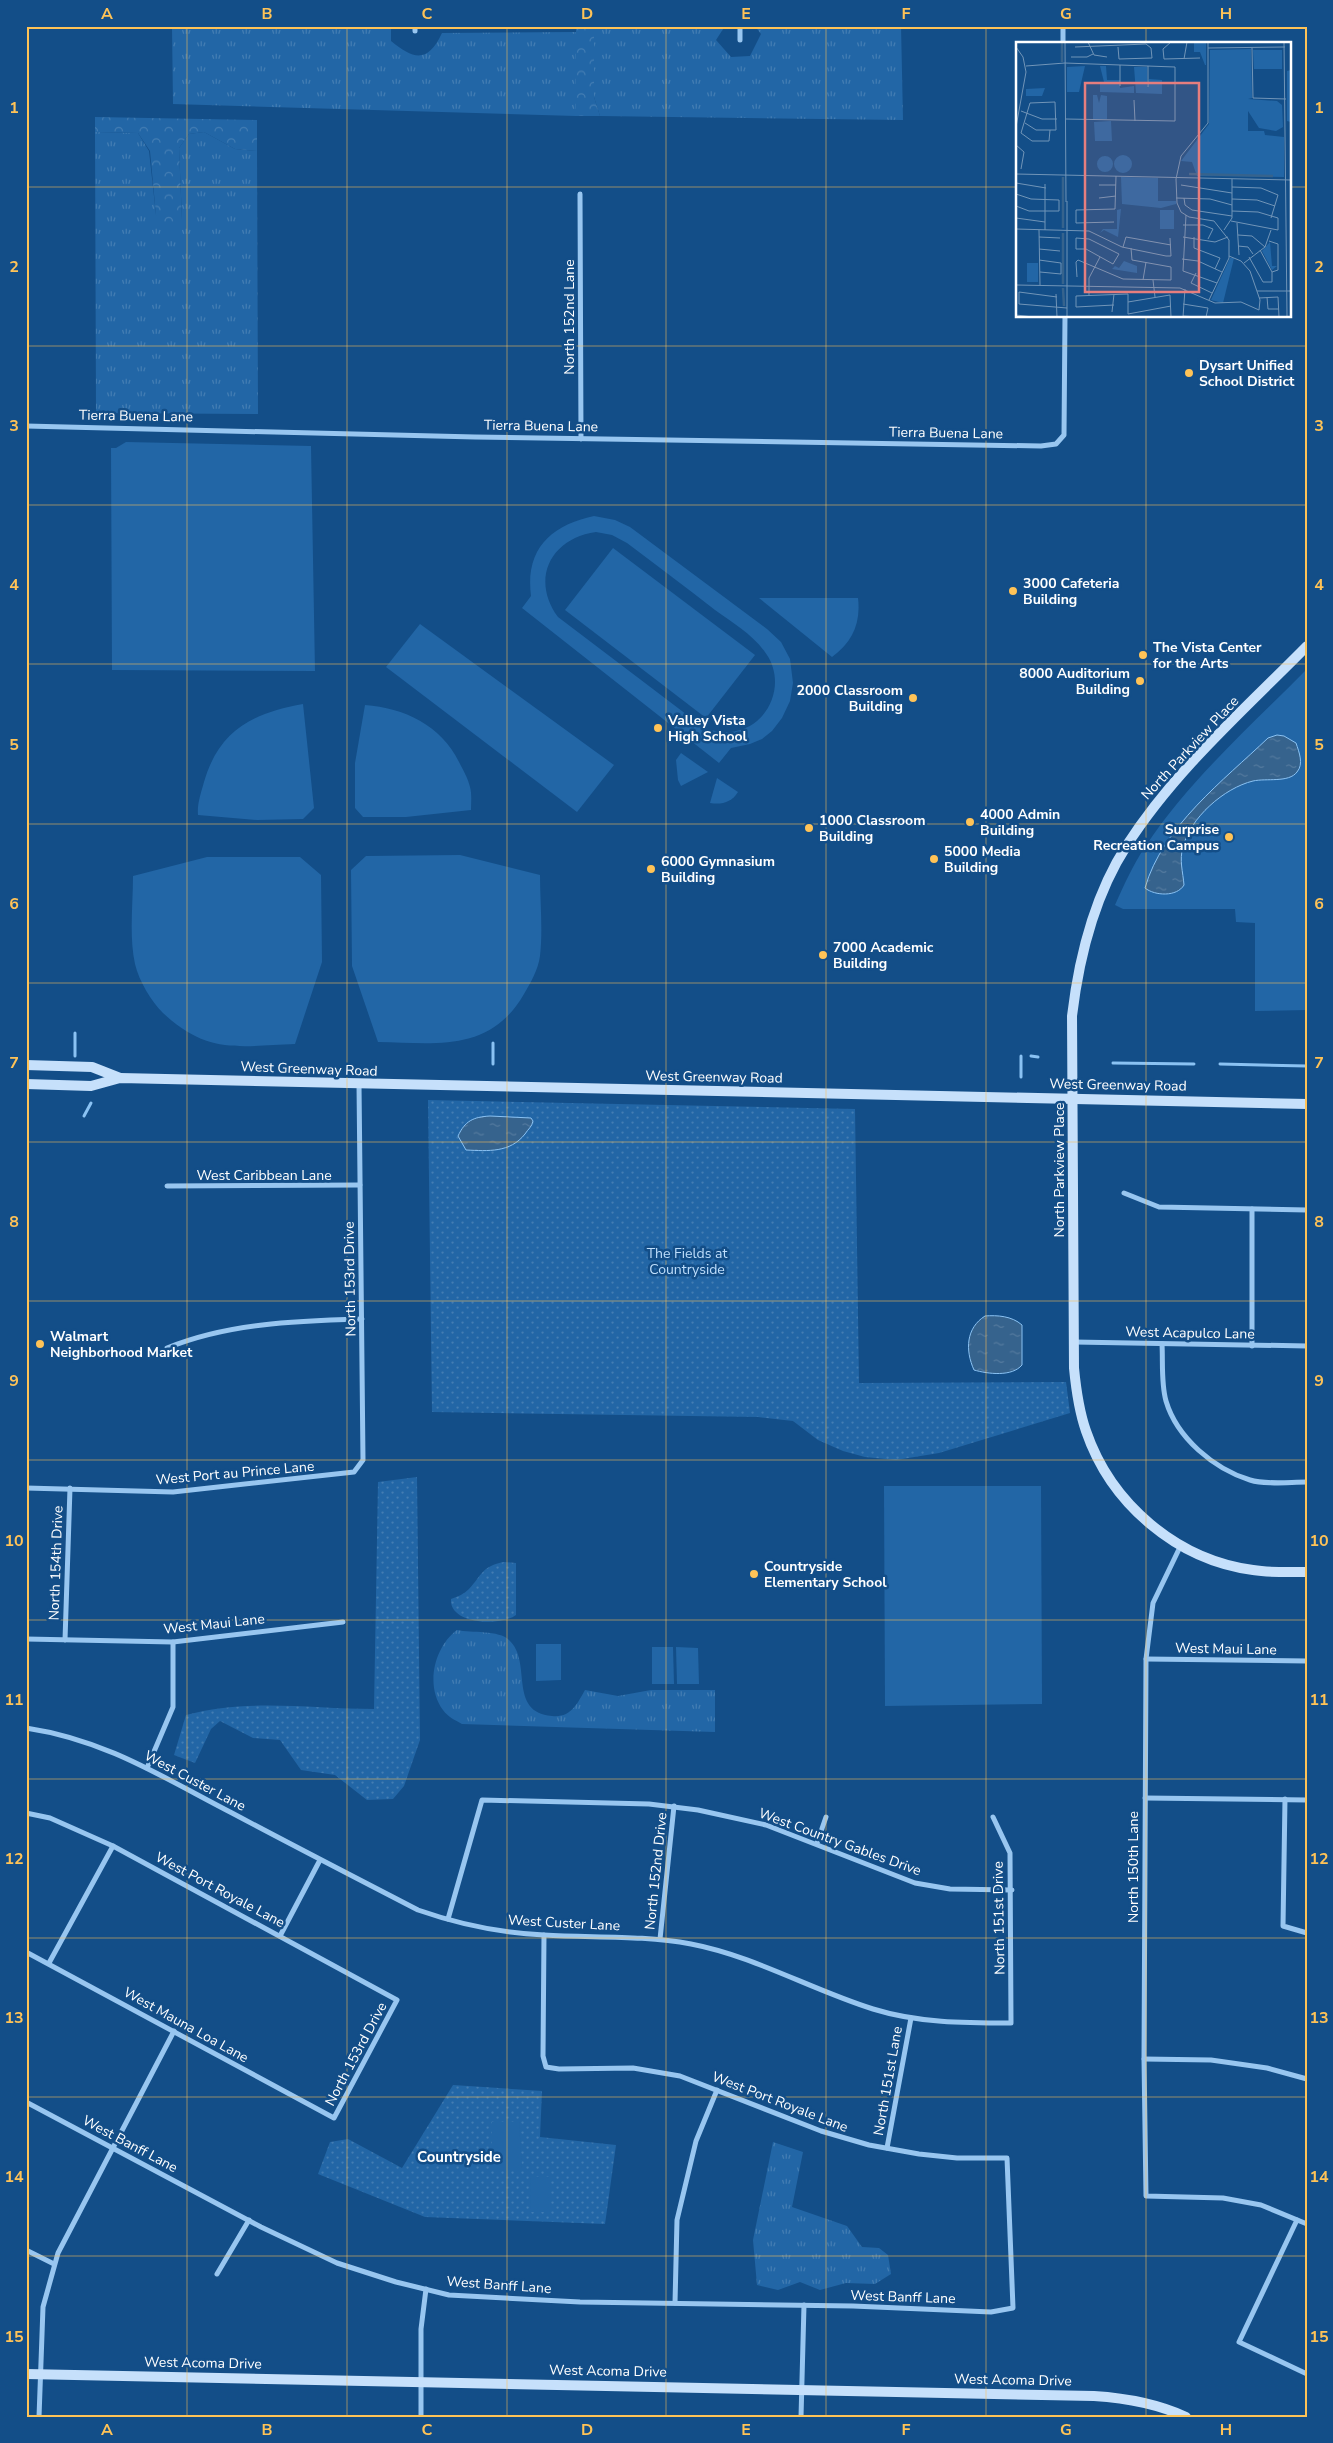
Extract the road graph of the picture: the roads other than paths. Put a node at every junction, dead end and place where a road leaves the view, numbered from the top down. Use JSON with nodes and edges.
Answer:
{"nodes":[{"id":1,"x":740,"y":26,"type":"edge"},
{"id":2,"x":1063,"y":26,"type":"edge"},
{"id":3,"x":740,"y":40,"type":"dead end"},
{"id":4,"x":1063,"y":42,"type":"edge"},
{"id":5,"x":580,"y":194,"type":"dead end"},
{"id":6,"x":1065,"y":318,"type":"edge"},
{"id":7,"x":26,"y":426,"type":"edge"},
{"id":8,"x":581,"y":438,"type":"junction"},
{"id":9,"x":1307,"y":646,"type":"edge"},
{"id":10,"x":26,"y":1065,"type":"edge"},
{"id":11,"x":120,"y":1078,"type":"junction"},
{"id":12,"x":26,"y":1084,"type":"edge"},
{"id":13,"x":359,"y":1084,"type":"junction"},
{"id":14,"x":1072,"y":1098,"type":"junction"},
{"id":15,"x":1307,"y":1104,"type":"edge"},
{"id":16,"x":167,"y":1186,"type":"dead end"},
{"id":17,"x":360,"y":1186,"type":"junction"},
{"id":18,"x":1124,"y":1193,"type":"dead end"},
{"id":19,"x":1252,"y":1209,"type":"junction"},
{"id":20,"x":1307,"y":1210,"type":"edge"},
{"id":21,"x":362,"y":1319,"type":"junction"},
{"id":22,"x":1074,"y":1342,"type":"junction"},
{"id":23,"x":1162,"y":1344,"type":"junction"},
{"id":24,"x":1252,"y":1346,"type":"junction"},
{"id":25,"x":1307,"y":1346,"type":"edge"},
{"id":26,"x":167,"y":1348,"type":"dead end"},
{"id":27,"x":354,"y":1472,"type":"joint"},
{"id":28,"x":1307,"y":1482,"type":"edge"},
{"id":29,"x":26,"y":1488,"type":"edge"},
{"id":30,"x":70,"y":1488,"type":"junction"},
{"id":31,"x":1181,"y":1546,"type":"junction"},
{"id":32,"x":1307,"y":1572,"type":"edge"},
{"id":33,"x":343,"y":1622,"type":"dead end"},
{"id":34,"x":26,"y":1639,"type":"edge"},
{"id":35,"x":65,"y":1640,"type":"junction"},
{"id":36,"x":172,"y":1642,"type":"junction"},
{"id":37,"x":1146,"y":1659,"type":"junction"},
{"id":38,"x":1307,"y":1662,"type":"edge"},
{"id":39,"x":26,"y":1728,"type":"edge"},
{"id":40,"x":147,"y":1768,"type":"junction"},
{"id":41,"x":1145,"y":1798,"type":"junction"},
{"id":42,"x":1285,"y":1799,"type":"junction"},
{"id":43,"x":1307,"y":1800,"type":"edge"},
{"id":44,"x":674,"y":1806,"type":"junction"},
{"id":45,"x":26,"y":1813,"type":"edge"},
{"id":46,"x":826,"y":1817,"type":"dead end"},
{"id":47,"x":993,"y":1817,"type":"dead end"},
{"id":48,"x":817,"y":1843,"type":"junction"},
{"id":49,"x":113,"y":1846,"type":"junction"},
{"id":50,"x":320,"y":1860,"type":"junction"},
{"id":51,"x":1012,"y":1890,"type":"junction"},
{"id":52,"x":448,"y":1919,"type":"junction"},
{"id":53,"x":1307,"y":1933,"type":"edge"},
{"id":54,"x":280,"y":1936,"type":"junction"},
{"id":55,"x":544,"y":1936,"type":"junction"},
{"id":56,"x":660,"y":1939,"type":"junction"},
{"id":57,"x":26,"y":1952,"type":"edge"},
{"id":58,"x":49,"y":1963,"type":"junction"},
{"id":59,"x":397,"y":2000,"type":"joint"},
{"id":60,"x":911,"y":2018,"type":"junction"},
{"id":61,"x":1011,"y":2023,"type":"joint"},
{"id":62,"x":174,"y":2031,"type":"junction"},
{"id":63,"x":1144,"y":2059,"type":"junction"},
{"id":64,"x":1307,"y":2079,"type":"edge"},
{"id":65,"x":717,"y":2090,"type":"junction"},
{"id":66,"x":26,"y":2102,"type":"edge"},
{"id":67,"x":334,"y":2118,"type":"joint"},
{"id":68,"x":113,"y":2147,"type":"junction"},
{"id":69,"x":887,"y":2148,"type":"junction"},
{"id":70,"x":249,"y":2220,"type":"junction"},
{"id":71,"x":1297,"y":2220,"type":"junction"},
{"id":72,"x":1307,"y":2224,"type":"edge"},
{"id":73,"x":26,"y":2250,"type":"edge"},
{"id":74,"x":54,"y":2264,"type":"junction"},
{"id":75,"x":218,"y":2274,"type":"dead end"},
{"id":76,"x":426,"y":2289,"type":"junction"},
{"id":77,"x":675,"y":2303,"type":"junction"},
{"id":78,"x":804,"y":2305,"type":"junction"},
{"id":79,"x":1013,"y":2308,"type":"joint"},
{"id":80,"x":26,"y":2374,"type":"edge"},
{"id":81,"x":39,"y":2374,"type":"junction"},
{"id":82,"x":1307,"y":2374,"type":"edge"},
{"id":83,"x":420,"y":2380,"type":"junction"},
{"id":84,"x":802,"y":2390,"type":"junction"},
{"id":85,"x":1168,"y":2413,"type":"edge"},
{"id":86,"x":39,"y":2417,"type":"edge"},
{"id":87,"x":421,"y":2417,"type":"edge"},
{"id":88,"x":801,"y":2417,"type":"edge"},
{"id":89,"x":1186,"y":2417,"type":"edge"}],
"edges":[{"from":1,"to":3,"type":"street"},
{"from":2,"to":4,"type":"street"},
{"from":5,"to":8,"type":"street","name":"North 152nd Lane"},
{"from":6,"to":8,"type":"street","name":"Tierra Buena Lane"},
{"from":7,"to":8,"type":"street","name":"Tierra Buena Lane"},
{"from":9,"to":14,"type":"street","name":"North Parkview Place"},
{"from":10,"to":11,"type":"street","name":"West Greenway Road"},
{"from":11,"to":12,"type":"street","name":"West Greenway Road"},
{"from":11,"to":13,"type":"street","name":"West Greenway Road"},
{"from":13,"to":14,"type":"street","name":"West Greenway Road"},
{"from":13,"to":17,"type":"street","name":"North 153rd Drive"},
{"from":14,"to":15,"type":"street","name":"West Greenway Road"},
{"from":14,"to":22,"type":"street","name":"North Parkview Place"},
{"from":16,"to":17,"type":"street","name":"West Caribbean Lane"},
{"from":17,"to":21,"type":"street","name":"North 153rd Drive"},
{"from":18,"to":19,"type":"street"},
{"from":19,"to":20,"type":"street"},
{"from":19,"to":24,"type":"street"},
{"from":21,"to":26,"type":"street"},
{"from":21,"to":27,"type":"street","name":"North 153rd Drive"},
{"from":22,"to":23,"type":"street","name":"West Acapulco Lane"},
{"from":22,"to":31,"type":"street","name":"North Parkview Place"},
{"from":23,"to":24,"type":"street","name":"West Acapulco Lane"},
{"from":23,"to":28,"type":"street"},
{"from":24,"to":25,"type":"street","name":"West Acapulco Lane"},
{"from":27,"to":30,"type":"street","name":"West Port au Prince Lane"},
{"from":29,"to":30,"type":"street","name":"West Port au Prince Lane"},
{"from":30,"to":35,"type":"street","name":"North 154th Drive"},
{"from":31,"to":32,"type":"street","name":"North Parkview Place"},
{"from":31,"to":37,"type":"street","name":"North 150th Lane"},
{"from":33,"to":36,"type":"street","name":"West Maui Lane"},
{"from":34,"to":35,"type":"street","name":"West Maui Lane"},
{"from":35,"to":36,"type":"street","name":"West Maui Lane"},
{"from":36,"to":40,"type":"street"},
{"from":37,"to":38,"type":"street","name":"West Maui Lane"},
{"from":37,"to":41,"type":"street","name":"North 150th Lane"},
{"from":39,"to":40,"type":"street","name":"West Custer Lane"},
{"from":40,"to":50,"type":"street","name":"West Custer Lane"},
{"from":41,"to":42,"type":"street"},
{"from":41,"to":63,"type":"street","name":"North 150th Lane"},
{"from":42,"to":43,"type":"street"},
{"from":42,"to":53,"type":"street"},
{"from":44,"to":48,"type":"street","name":"West Country Gables Drive"},
{"from":44,"to":52,"type":"street","name":"West Country Gables Drive"},
{"from":44,"to":56,"type":"street","name":"North 152nd Drive"},
{"from":45,"to":49,"type":"street","name":"West Port Royale Lane"},
{"from":46,"to":48,"type":"street"},
{"from":47,"to":51,"type":"street","name":"North 151st Drive"},
{"from":48,"to":51,"type":"street","name":"West Country Gables Drive"},
{"from":49,"to":54,"type":"street","name":"West Port Royale Lane"},
{"from":49,"to":58,"type":"street"},
{"from":50,"to":52,"type":"street","name":"West Custer Lane"},
{"from":50,"to":54,"type":"street"},
{"from":51,"to":61,"type":"street","name":"North 151st Drive"},
{"from":52,"to":55,"type":"street","name":"West Custer Lane"},
{"from":54,"to":59,"type":"street","name":"West Port Royale Lane"},
{"from":55,"to":56,"type":"street","name":"West Custer Lane"},
{"from":55,"to":65,"type":"street","name":"West Port Royale Lane"},
{"from":56,"to":60,"type":"street","name":"West Custer Lane"},
{"from":57,"to":58,"type":"street","name":"West Mauna Loa Lane"},
{"from":58,"to":62,"type":"street","name":"West Mauna Loa Lane"},
{"from":59,"to":67,"type":"street","name":"North 153rd Drive"},
{"from":60,"to":61,"type":"street","name":"West Custer Lane"},
{"from":60,"to":69,"type":"street","name":"North 151st Lane"},
{"from":62,"to":67,"type":"street","name":"West Mauna Loa Lane"},
{"from":62,"to":68,"type":"street"},
{"from":63,"to":64,"type":"street"},
{"from":63,"to":71,"type":"street","name":"North 150th Lane"},
{"from":65,"to":69,"type":"street","name":"West Port Royale Lane"},
{"from":65,"to":77,"type":"street"},
{"from":66,"to":68,"type":"street","name":"West Banff Lane"},
{"from":68,"to":70,"type":"street","name":"West Banff Lane"},
{"from":68,"to":74,"type":"street"},
{"from":69,"to":79,"type":"street","name":"West Port Royale Lane"},
{"from":70,"to":75,"type":"street"},
{"from":70,"to":76,"type":"street","name":"West Banff Lane"},
{"from":71,"to":72,"type":"street"},
{"from":71,"to":82,"type":"street"},
{"from":73,"to":74,"type":"street"},
{"from":74,"to":81,"type":"street"},
{"from":76,"to":77,"type":"street","name":"West Banff Lane"},
{"from":76,"to":83,"type":"street"},
{"from":77,"to":78,"type":"street","name":"West Banff Lane"},
{"from":78,"to":79,"type":"street","name":"West Banff Lane"},
{"from":78,"to":84,"type":"street"},
{"from":80,"to":81,"type":"street","name":"West Acoma Drive"},
{"from":81,"to":83,"type":"street","name":"West Acoma Drive"},
{"from":81,"to":86,"type":"street"},
{"from":83,"to":84,"type":"street","name":"West Acoma Drive"},
{"from":83,"to":87,"type":"street"},
{"from":84,"to":85,"type":"street","name":"West Acoma Drive"},
{"from":84,"to":88,"type":"street"},
{"from":85,"to":89,"type":"street","name":"West Acoma Drive"}]}
